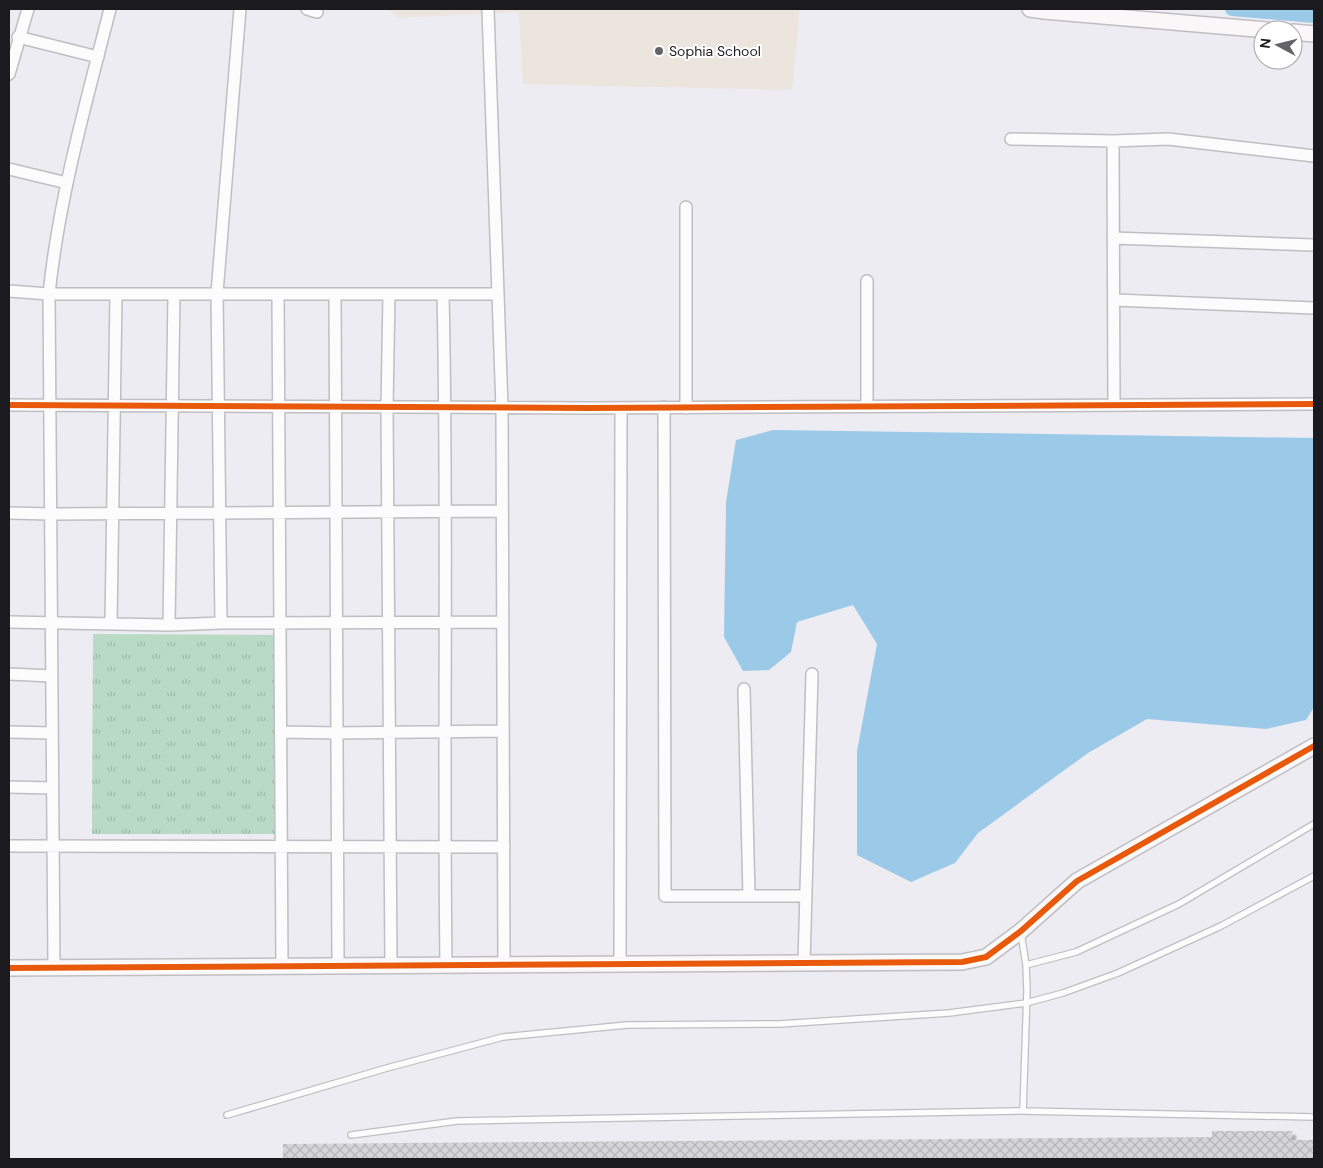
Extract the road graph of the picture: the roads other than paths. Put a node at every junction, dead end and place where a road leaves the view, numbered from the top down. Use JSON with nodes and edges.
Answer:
{"nodes":[{"id":1,"x":28,"y":9,"type":"edge"},
{"id":2,"x":110,"y":9,"type":"edge"},
{"id":3,"x":240,"y":9,"type":"edge"},
{"id":4,"x":1030,"y":9,"type":"edge"},
{"id":5,"x":488,"y":10,"type":"edge"},
{"id":6,"x":1253,"y":29,"type":"edge"},
{"id":7,"x":18,"y":37,"type":"junction"},
{"id":8,"x":98,"y":57,"type":"junction"},
{"id":9,"x":9,"y":74,"type":"edge"},
{"id":10,"x":1011,"y":138,"type":"dead end"},
{"id":11,"x":1113,"y":141,"type":"junction"},
{"id":12,"x":1314,"y":156,"type":"edge"},
{"id":13,"x":9,"y":169,"type":"edge"},
{"id":14,"x":67,"y":183,"type":"junction"},
{"id":15,"x":686,"y":207,"type":"dead end"},
{"id":16,"x":1113,"y":238,"type":"junction"},
{"id":17,"x":1314,"y":244,"type":"edge"},
{"id":18,"x":868,"y":281,"type":"dead end"},
{"id":19,"x":9,"y":291,"type":"edge"},
{"id":20,"x":217,"y":293,"type":"junction"},
{"id":21,"x":49,"y":294,"type":"junction"},
{"id":22,"x":116,"y":294,"type":"junction"},
{"id":23,"x":174,"y":294,"type":"junction"},
{"id":24,"x":278,"y":294,"type":"junction"},
{"id":25,"x":335,"y":294,"type":"junction"},
{"id":26,"x":389,"y":294,"type":"junction"},
{"id":27,"x":444,"y":294,"type":"junction"},
{"id":28,"x":498,"y":294,"type":"junction"},
{"id":29,"x":1114,"y":300,"type":"junction"},
{"id":30,"x":1314,"y":308,"type":"edge"},
{"id":31,"x":1314,"y":404,"type":"edge"},
{"id":32,"x":9,"y":405,"type":"edge"},
{"id":33,"x":50,"y":405,"type":"junction"},
{"id":34,"x":1114,"y":405,"type":"junction"},
{"id":35,"x":115,"y":406,"type":"junction"},
{"id":36,"x":172,"y":406,"type":"junction"},
{"id":37,"x":218,"y":406,"type":"junction"},
{"id":38,"x":279,"y":406,"type":"junction"},
{"id":39,"x":336,"y":406,"type":"junction"},
{"id":40,"x":867,"y":406,"type":"junction"},
{"id":41,"x":387,"y":407,"type":"junction"},
{"id":42,"x":446,"y":407,"type":"junction"},
{"id":43,"x":664,"y":407,"type":"junction"},
{"id":44,"x":502,"y":408,"type":"junction"},
{"id":45,"x":621,"y":408,"type":"junction"},
{"id":46,"x":686,"y":408,"type":"junction"},
{"id":47,"x":388,"y":512,"type":"junction"},
{"id":48,"x":446,"y":512,"type":"junction"},
{"id":49,"x":502,"y":512,"type":"junction"},
{"id":50,"x":9,"y":513,"type":"edge"},
{"id":51,"x":220,"y":513,"type":"junction"},
{"id":52,"x":279,"y":513,"type":"junction"},
{"id":53,"x":336,"y":513,"type":"junction"},
{"id":54,"x":51,"y":514,"type":"junction"},
{"id":55,"x":113,"y":514,"type":"junction"},
{"id":56,"x":171,"y":514,"type":"junction"},
{"id":57,"x":9,"y":622,"type":"edge"},
{"id":58,"x":446,"y":622,"type":"junction"},
{"id":59,"x":503,"y":622,"type":"junction"},
{"id":60,"x":51,"y":623,"type":"junction"},
{"id":61,"x":221,"y":623,"type":"junction"},
{"id":62,"x":280,"y":623,"type":"junction"},
{"id":63,"x":337,"y":623,"type":"junction"},
{"id":64,"x":389,"y":623,"type":"junction"},
{"id":65,"x":111,"y":624,"type":"junction"},
{"id":66,"x":169,"y":624,"type":"junction"},
{"id":67,"x":9,"y":674,"type":"edge"},
{"id":68,"x":812,"y":674,"type":"dead end"},
{"id":69,"x":52,"y":676,"type":"junction"},
{"id":70,"x":744,"y":689,"type":"dead end"},
{"id":71,"x":445,"y":731,"type":"junction"},
{"id":72,"x":503,"y":731,"type":"junction"},
{"id":73,"x":9,"y":732,"type":"edge"},
{"id":74,"x":281,"y":732,"type":"junction"},
{"id":75,"x":390,"y":732,"type":"junction"},
{"id":76,"x":52,"y":733,"type":"junction"},
{"id":77,"x":337,"y":733,"type":"junction"},
{"id":78,"x":1314,"y":746,"type":"edge"},
{"id":79,"x":9,"y":786,"type":"edge"},
{"id":80,"x":52,"y":788,"type":"junction"},
{"id":81,"x":1314,"y":824,"type":"edge"},
{"id":82,"x":9,"y":846,"type":"edge"},
{"id":83,"x":282,"y":846,"type":"junction"},
{"id":84,"x":390,"y":846,"type":"junction"},
{"id":85,"x":504,"y":846,"type":"junction"},
{"id":86,"x":53,"y":847,"type":"junction"},
{"id":87,"x":337,"y":847,"type":"junction"},
{"id":88,"x":445,"y":847,"type":"junction"},
{"id":89,"x":1314,"y":876,"type":"edge"},
{"id":90,"x":750,"y":896,"type":"junction"},
{"id":91,"x":806,"y":896,"type":"junction"},
{"id":92,"x":1021,"y":931,"type":"junction"},
{"id":93,"x":804,"y":963,"type":"junction"},
{"id":94,"x":446,"y":964,"type":"junction"},
{"id":95,"x":504,"y":964,"type":"junction"},
{"id":96,"x":620,"y":964,"type":"junction"},
{"id":97,"x":338,"y":965,"type":"junction"},
{"id":98,"x":391,"y":965,"type":"junction"},
{"id":99,"x":1026,"y":965,"type":"junction"},
{"id":100,"x":282,"y":967,"type":"junction"},
{"id":101,"x":9,"y":968,"type":"edge"},
{"id":102,"x":54,"y":968,"type":"junction"},
{"id":103,"x":1026,"y":1003,"type":"junction"},
{"id":104,"x":1023,"y":1111,"type":"junction"},
{"id":105,"x":227,"y":1115,"type":"dead end"},
{"id":106,"x":1314,"y":1117,"type":"edge"},
{"id":107,"x":350,"y":1135,"type":"dead end"}],
"edges":[{"from":1,"to":7,"type":"street"},
{"from":2,"to":8,"type":"street"},
{"from":3,"to":20,"type":"street"},
{"from":4,"to":6,"type":"street"},
{"from":5,"to":28,"type":"street"},
{"from":7,"to":8,"type":"street"},
{"from":7,"to":9,"type":"street"},
{"from":8,"to":14,"type":"street"},
{"from":10,"to":11,"type":"street"},
{"from":11,"to":12,"type":"street"},
{"from":11,"to":16,"type":"street"},
{"from":13,"to":14,"type":"street"},
{"from":14,"to":21,"type":"street"},
{"from":15,"to":46,"type":"street"},
{"from":16,"to":17,"type":"street"},
{"from":16,"to":29,"type":"street"},
{"from":18,"to":40,"type":"street"},
{"from":19,"to":21,"type":"street"},
{"from":20,"to":23,"type":"street"},
{"from":20,"to":24,"type":"street"},
{"from":20,"to":37,"type":"street"},
{"from":21,"to":22,"type":"street"},
{"from":21,"to":33,"type":"street"},
{"from":22,"to":23,"type":"street"},
{"from":22,"to":35,"type":"street"},
{"from":23,"to":36,"type":"street"},
{"from":24,"to":25,"type":"street"},
{"from":24,"to":38,"type":"street"},
{"from":25,"to":26,"type":"street"},
{"from":25,"to":39,"type":"street"},
{"from":26,"to":27,"type":"street"},
{"from":26,"to":41,"type":"street"},
{"from":27,"to":28,"type":"street"},
{"from":27,"to":42,"type":"street"},
{"from":28,"to":44,"type":"street"},
{"from":29,"to":30,"type":"street"},
{"from":29,"to":34,"type":"street"},
{"from":31,"to":34,"type":"street"},
{"from":32,"to":33,"type":"street"},
{"from":33,"to":35,"type":"street"},
{"from":33,"to":54,"type":"street"},
{"from":34,"to":40,"type":"street"},
{"from":35,"to":36,"type":"street"},
{"from":35,"to":55,"type":"street"},
{"from":36,"to":37,"type":"street"},
{"from":36,"to":56,"type":"street"},
{"from":37,"to":38,"type":"street"},
{"from":37,"to":51,"type":"street"},
{"from":38,"to":39,"type":"street"},
{"from":38,"to":52,"type":"street"},
{"from":39,"to":41,"type":"street"},
{"from":39,"to":53,"type":"street"},
{"from":40,"to":46,"type":"street"},
{"from":41,"to":42,"type":"street"},
{"from":41,"to":47,"type":"street"},
{"from":42,"to":44,"type":"street"},
{"from":42,"to":48,"type":"street"},
{"from":43,"to":45,"type":"street"},
{"from":43,"to":46,"type":"street"},
{"from":43,"to":90,"type":"street"},
{"from":44,"to":45,"type":"street"},
{"from":44,"to":49,"type":"street"},
{"from":45,"to":96,"type":"street"},
{"from":47,"to":48,"type":"street"},
{"from":47,"to":53,"type":"street"},
{"from":47,"to":64,"type":"street"},
{"from":48,"to":49,"type":"street"},
{"from":48,"to":58,"type":"street"},
{"from":49,"to":59,"type":"street"},
{"from":50,"to":54,"type":"street"},
{"from":51,"to":52,"type":"street"},
{"from":51,"to":56,"type":"street"},
{"from":51,"to":61,"type":"street"},
{"from":52,"to":53,"type":"street"},
{"from":52,"to":62,"type":"street"},
{"from":53,"to":63,"type":"street"},
{"from":54,"to":55,"type":"street"},
{"from":54,"to":60,"type":"street"},
{"from":55,"to":56,"type":"street"},
{"from":55,"to":65,"type":"street"},
{"from":56,"to":66,"type":"street"},
{"from":57,"to":60,"type":"street"},
{"from":58,"to":59,"type":"street"},
{"from":58,"to":64,"type":"street"},
{"from":58,"to":71,"type":"street"},
{"from":59,"to":72,"type":"street"},
{"from":60,"to":65,"type":"street"},
{"from":60,"to":69,"type":"street"},
{"from":61,"to":62,"type":"street"},
{"from":61,"to":66,"type":"street"},
{"from":62,"to":63,"type":"street"},
{"from":62,"to":74,"type":"street"},
{"from":63,"to":64,"type":"street"},
{"from":63,"to":77,"type":"street"},
{"from":64,"to":75,"type":"street"},
{"from":65,"to":66,"type":"street"},
{"from":67,"to":69,"type":"street"},
{"from":68,"to":91,"type":"street"},
{"from":69,"to":76,"type":"street"},
{"from":70,"to":90,"type":"street"},
{"from":71,"to":72,"type":"street"},
{"from":71,"to":75,"type":"street"},
{"from":71,"to":88,"type":"street"},
{"from":72,"to":85,"type":"street"},
{"from":73,"to":76,"type":"street"},
{"from":74,"to":77,"type":"street"},
{"from":74,"to":83,"type":"street"},
{"from":75,"to":77,"type":"street"},
{"from":75,"to":84,"type":"street"},
{"from":76,"to":80,"type":"street"},
{"from":77,"to":87,"type":"street"},
{"from":78,"to":92,"type":"street"},
{"from":79,"to":80,"type":"street"},
{"from":80,"to":86,"type":"street"},
{"from":81,"to":99,"type":"lane"},
{"from":82,"to":86,"type":"street"},
{"from":83,"to":86,"type":"street"},
{"from":83,"to":87,"type":"street"},
{"from":83,"to":100,"type":"street"},
{"from":84,"to":87,"type":"street"},
{"from":84,"to":88,"type":"street"},
{"from":84,"to":98,"type":"street"},
{"from":85,"to":88,"type":"street"},
{"from":85,"to":95,"type":"street"},
{"from":86,"to":102,"type":"street"},
{"from":87,"to":97,"type":"street"},
{"from":88,"to":94,"type":"street"},
{"from":89,"to":103,"type":"lane"},
{"from":90,"to":91,"type":"street"},
{"from":91,"to":93,"type":"street"},
{"from":92,"to":93,"type":"street"},
{"from":92,"to":99,"type":"lane"},
{"from":93,"to":96,"type":"street"},
{"from":94,"to":95,"type":"street"},
{"from":94,"to":98,"type":"street"},
{"from":95,"to":96,"type":"street"},
{"from":97,"to":98,"type":"street"},
{"from":97,"to":100,"type":"street"},
{"from":99,"to":103,"type":"lane"},
{"from":100,"to":102,"type":"street"},
{"from":101,"to":102,"type":"street"},
{"from":103,"to":104,"type":"lane"},
{"from":103,"to":105,"type":"lane"},
{"from":104,"to":106,"type":"lane"},
{"from":104,"to":107,"type":"lane"}]}
